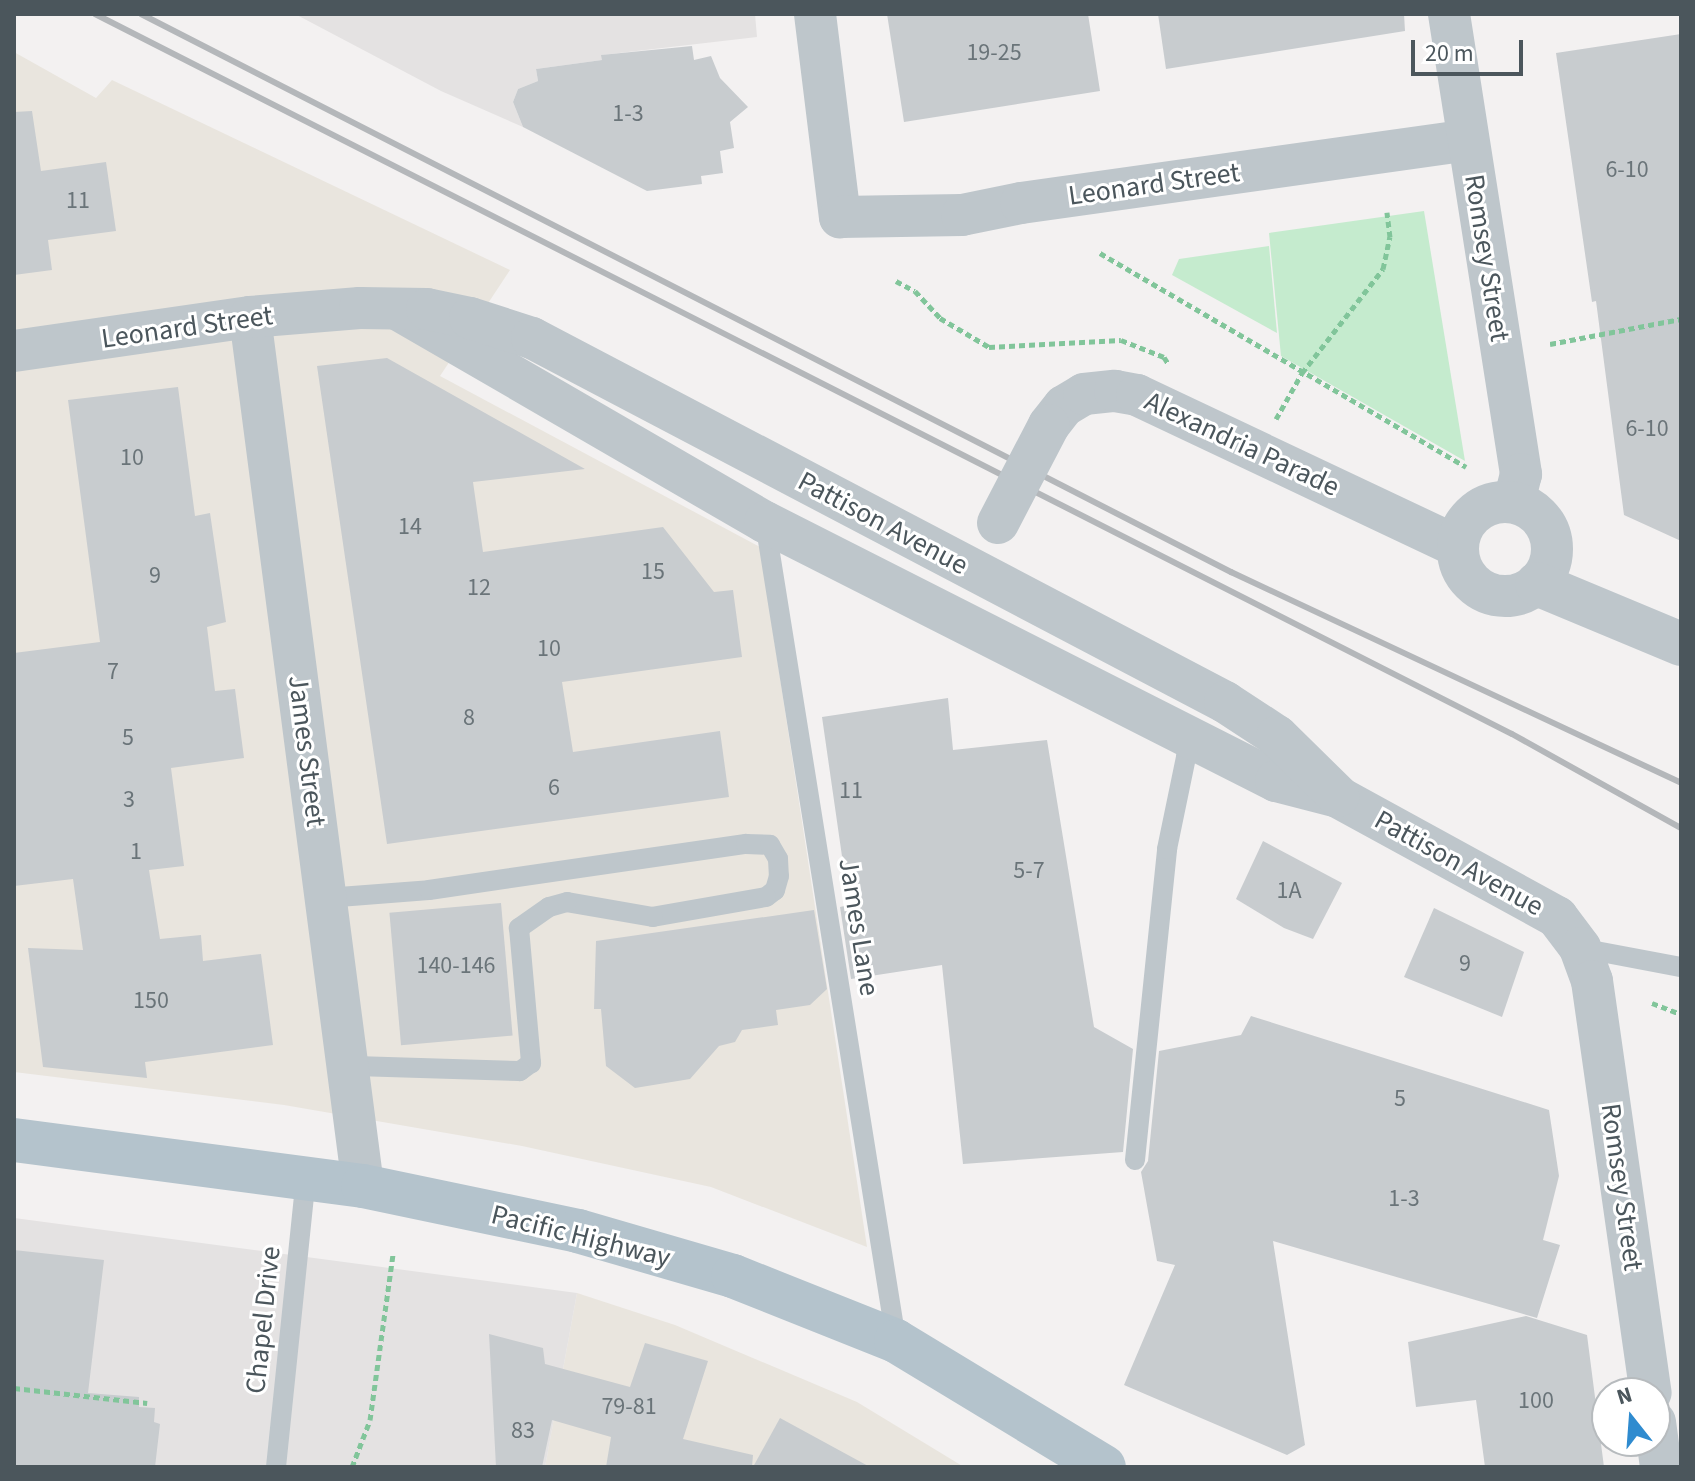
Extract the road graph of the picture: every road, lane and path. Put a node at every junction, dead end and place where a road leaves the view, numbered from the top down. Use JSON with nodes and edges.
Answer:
{"nodes":[{"id":1,"x":815,"y":14,"type":"edge"},
{"id":2,"x":1449,"y":14,"type":"edge"},
{"id":3,"x":1468,"y":140,"type":"junction"},
{"id":4,"x":1387,"y":212,"type":"dead end"},
{"id":5,"x":1100,"y":253,"type":"dead end"},
{"id":6,"x":896,"y":281,"type":"dead end"},
{"id":7,"x":380,"y":309,"type":"junction"},
{"id":8,"x":250,"y":317,"type":"junction"},
{"id":9,"x":1681,"y":319,"type":"edge"},
{"id":10,"x":1550,"y":344,"type":"dead end"},
{"id":11,"x":14,"y":351,"type":"edge"},
{"id":12,"x":1302,"y":373,"type":"junction"},
{"id":13,"x":1176,"y":376,"type":"dead end"},
{"id":14,"x":1274,"y":424,"type":"dead end"},
{"id":15,"x":1466,"y":467,"type":"dead end"},
{"id":16,"x":1514,"y":502,"type":"junction"},
{"id":17,"x":765,"y":522,"type":"junction"},
{"id":18,"x":1457,"y":546,"type":"junction"},
{"id":19,"x":974,"y":571,"type":"junction"},
{"id":20,"x":1537,"y":584,"type":"junction"},
{"id":21,"x":1681,"y":644,"type":"edge"},
{"id":22,"x":1194,"y":739,"type":"junction"},
{"id":23,"x":1338,"y":797,"type":"junction"},
{"id":24,"x":326,"y":898,"type":"junction"},
{"id":25,"x":1586,"y":964,"type":"junction"},
{"id":26,"x":1681,"y":967,"type":"edge"},
{"id":27,"x":1652,"y":1003,"type":"dead end"},
{"id":28,"x":1681,"y":1014,"type":"edge"},
{"id":29,"x":347,"y":1066,"type":"junction"},
{"id":30,"x":14,"y":1140,"type":"edge"},
{"id":31,"x":1135,"y":1160,"type":"dead end"},
{"id":32,"x":306,"y":1179,"type":"junction"},
{"id":33,"x":363,"y":1186,"type":"junction"},
{"id":34,"x":393,"y":1254,"type":"dead end"},
{"id":35,"x":896,"y":1341,"type":"junction"},
{"id":36,"x":1649,"y":1377,"type":"edge"},
{"id":37,"x":14,"y":1388,"type":"edge"},
{"id":38,"x":147,"y":1403,"type":"dead end"},
{"id":39,"x":276,"y":1467,"type":"edge"},
{"id":40,"x":352,"y":1467,"type":"edge"},
{"id":41,"x":1104,"y":1467,"type":"edge"}],
"edges":[{"from":1,"to":3,"type":"street","name":"Leonard Street"},
{"from":2,"to":3,"type":"street","name":"Romsey Street"},
{"from":3,"to":16,"type":"street","name":"Romsey Street"},
{"from":4,"to":12,"type":"path"},
{"from":5,"to":12,"type":"path"},
{"from":6,"to":13,"type":"path"},
{"from":7,"to":8,"type":"street","name":"Leonard Street"},
{"from":7,"to":17,"type":"street","name":"Pattison Avenue"},
{"from":7,"to":19,"type":"street","name":"Pattison Avenue"},
{"from":8,"to":11,"type":"street","name":"Leonard Street"},
{"from":8,"to":24,"type":"street","name":"James Street"},
{"from":9,"to":10,"type":"path"},
{"from":12,"to":14,"type":"path"},
{"from":12,"to":15,"type":"path"},
{"from":16,"to":18,"type":"street"},
{"from":16,"to":20,"type":"street"},
{"from":17,"to":22,"type":"street","name":"Pattison Avenue"},
{"from":17,"to":35,"type":"lane","name":"James Lane"},
{"from":18,"to":19,"type":"street","name":"Alexandria Parade","bridge":true},
{"from":18,"to":20,"type":"street"},
{"from":19,"to":23,"type":"street","name":"Pattison Avenue"},
{"from":20,"to":21,"type":"street"},
{"from":22,"to":23,"type":"street","name":"Pattison Avenue"},
{"from":22,"to":31,"type":"lane"},
{"from":23,"to":25,"type":"street","name":"Pattison Avenue"},
{"from":24,"to":29,"type":"street","name":"James Street"},
{"from":24,"to":29,"type":"lane"},
{"from":25,"to":26,"type":"lane"},
{"from":25,"to":36,"type":"street","name":"Romsey Street"},
{"from":27,"to":28,"type":"path"},
{"from":29,"to":33,"type":"street","name":"James Street"},
{"from":30,"to":32,"type":"main road","name":"Pacific Highway"},
{"from":32,"to":33,"type":"main road","name":"Pacific Highway"},
{"from":32,"to":39,"type":"lane","name":"Chapel Drive"},
{"from":33,"to":35,"type":"main road","name":"Pacific Highway"},
{"from":34,"to":40,"type":"path"},
{"from":35,"to":41,"type":"main road","name":"Pacific Highway"},
{"from":37,"to":38,"type":"path"}]}
